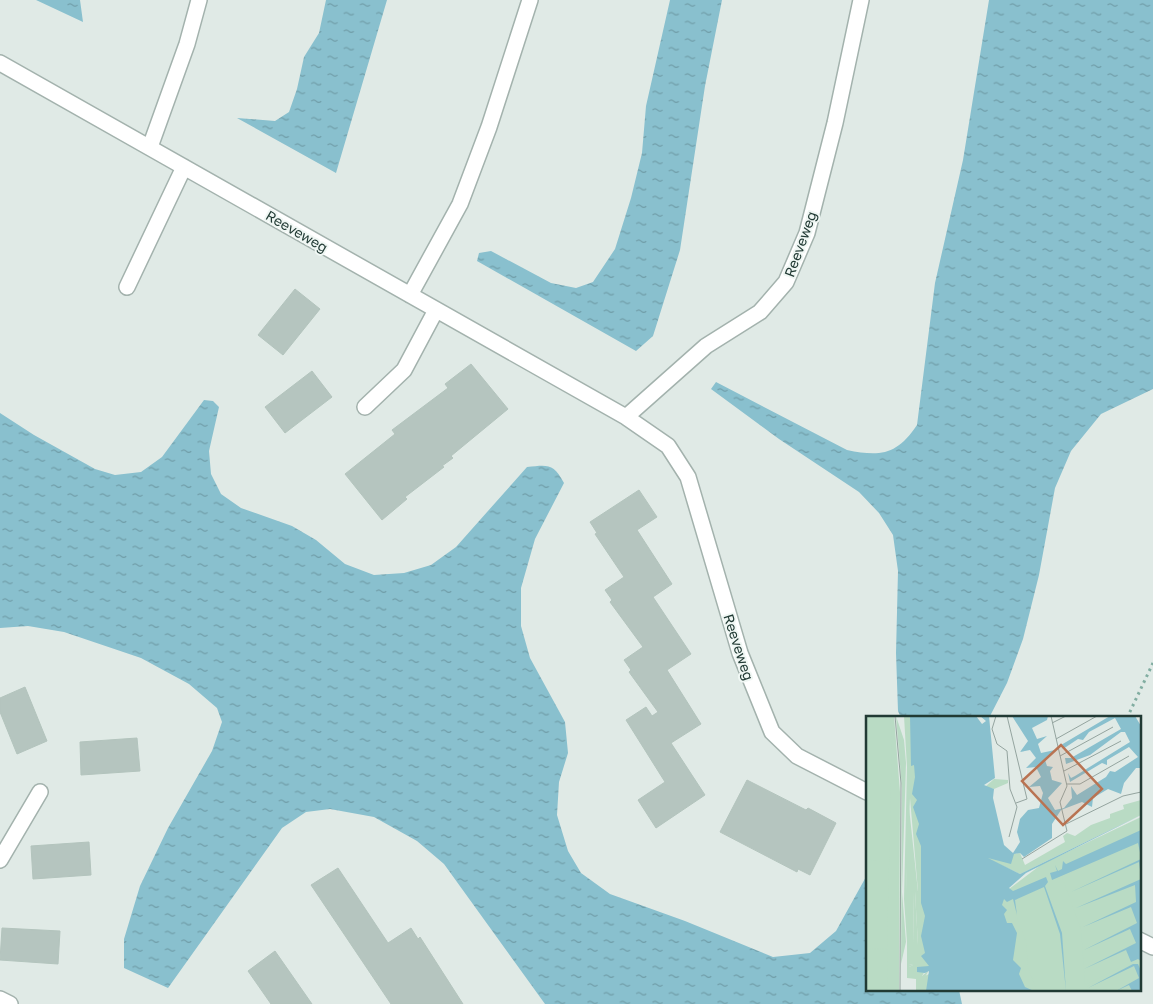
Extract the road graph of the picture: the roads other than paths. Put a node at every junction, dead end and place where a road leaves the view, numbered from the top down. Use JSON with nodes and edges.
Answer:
{"nodes":[{"id":1,"x":198,"y":0,"type":"edge"},
{"id":2,"x":530,"y":0,"type":"edge"},
{"id":3,"x":861,"y":0,"type":"edge"},
{"id":4,"x":0,"y":63,"type":"edge"},
{"id":5,"x":150,"y":148,"type":"junction"},
{"id":6,"x":184,"y":167,"type":"junction"},
{"id":7,"x":127,"y":287,"type":"dead end"},
{"id":8,"x":410,"y":295,"type":"junction"},
{"id":9,"x":436,"y":310,"type":"junction"},
{"id":10,"x":365,"y":407,"type":"dead end"},
{"id":11,"x":626,"y":418,"type":"junction"},
{"id":12,"x":866,"y":791,"type":"edge"},
{"id":13,"x":40,"y":792,"type":"dead end"},
{"id":14,"x":0,"y":860,"type":"edge"},
{"id":15,"x":1140,"y":940,"type":"edge"},
{"id":16,"x":1153,"y":947,"type":"edge"},
{"id":17,"x":0,"y":999,"type":"edge"},
{"id":18,"x":10,"y":1004,"type":"edge"}],
"edges":[{"from":1,"to":5,"type":"lane"},
{"from":2,"to":8,"type":"lane"},
{"from":3,"to":11,"type":"lane","name":"Reeveweg"},
{"from":4,"to":5,"type":"lane","name":"Reeveweg"},
{"from":5,"to":6,"type":"lane","name":"Reeveweg"},
{"from":6,"to":7,"type":"lane"},
{"from":6,"to":8,"type":"lane","name":"Reeveweg"},
{"from":8,"to":9,"type":"lane","name":"Reeveweg"},
{"from":9,"to":10,"type":"lane"},
{"from":9,"to":11,"type":"lane","name":"Reeveweg"},
{"from":11,"to":12,"type":"lane","name":"Reeveweg"},
{"from":13,"to":14,"type":"lane"},
{"from":15,"to":16,"type":"lane"},
{"from":17,"to":18,"type":"lane"}]}
